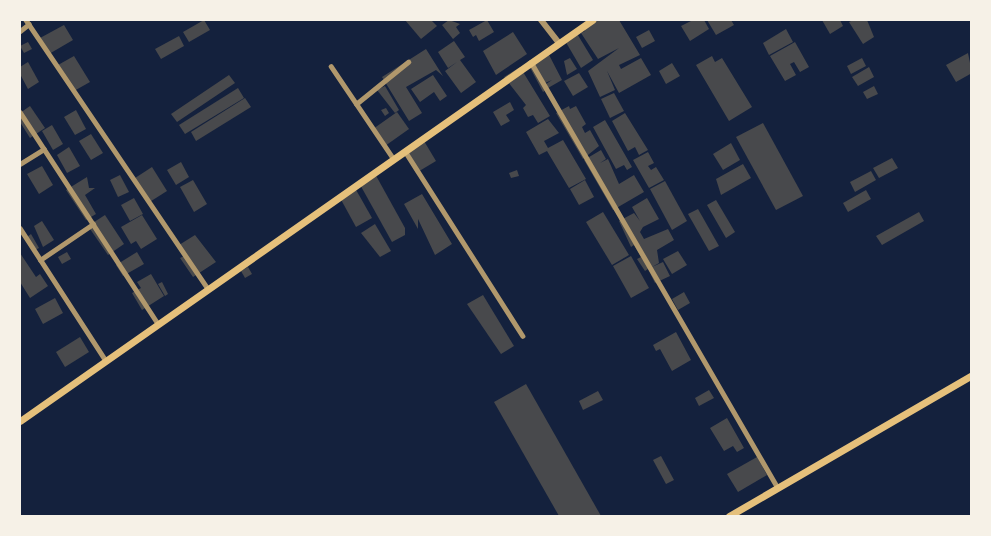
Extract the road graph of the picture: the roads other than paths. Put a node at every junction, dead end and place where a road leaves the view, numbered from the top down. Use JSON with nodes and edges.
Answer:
{"nodes":[{"id":1,"x":540,"y":20,"type":"edge"},
{"id":2,"x":592,"y":20,"type":"edge"},
{"id":3,"x":27,"y":22,"type":"edge"},
{"id":4,"x":20,"y":31,"type":"edge"},
{"id":5,"x":559,"y":43,"type":"junction"},
{"id":6,"x":408,"y":62,"type":"dead end"},
{"id":7,"x":531,"y":63,"type":"junction"},
{"id":8,"x":331,"y":66,"type":"dead end"},
{"id":9,"x":357,"y":104,"type":"junction"},
{"id":10,"x":20,"y":112,"type":"edge"},
{"id":11,"x":44,"y":149,"type":"junction"},
{"id":12,"x":405,"y":150,"type":"junction"},
{"id":13,"x":393,"y":158,"type":"junction"},
{"id":14,"x":20,"y":164,"type":"edge"},
{"id":15,"x":93,"y":224,"type":"junction"},
{"id":16,"x":20,"y":228,"type":"edge"},
{"id":17,"x":40,"y":260,"type":"junction"},
{"id":18,"x":208,"y":289,"type":"junction"},
{"id":19,"x":158,"y":324,"type":"junction"},
{"id":20,"x":523,"y":336,"type":"dead end"},
{"id":21,"x":106,"y":360,"type":"junction"},
{"id":22,"x":972,"y":375,"type":"edge"},
{"id":23,"x":20,"y":421,"type":"edge"},
{"id":24,"x":778,"y":488,"type":"junction"},
{"id":25,"x":729,"y":516,"type":"edge"}],
"edges":[{"from":1,"to":5,"type":"street"},
{"from":2,"to":5,"type":"main road"},
{"from":3,"to":4,"type":"street"},
{"from":3,"to":18,"type":"street"},
{"from":5,"to":7,"type":"main road"},
{"from":6,"to":9,"type":"street"},
{"from":7,"to":12,"type":"main road"},
{"from":7,"to":24,"type":"street"},
{"from":8,"to":9,"type":"street"},
{"from":9,"to":13,"type":"street"},
{"from":10,"to":11,"type":"street"},
{"from":11,"to":14,"type":"street"},
{"from":11,"to":15,"type":"street"},
{"from":12,"to":13,"type":"main road"},
{"from":12,"to":20,"type":"street"},
{"from":13,"to":18,"type":"main road"},
{"from":15,"to":17,"type":"street"},
{"from":15,"to":19,"type":"street"},
{"from":16,"to":17,"type":"street"},
{"from":17,"to":21,"type":"street"},
{"from":18,"to":19,"type":"main road"},
{"from":19,"to":21,"type":"main road"},
{"from":21,"to":23,"type":"main road"},
{"from":22,"to":24,"type":"main road"},
{"from":24,"to":25,"type":"main road"}]}
